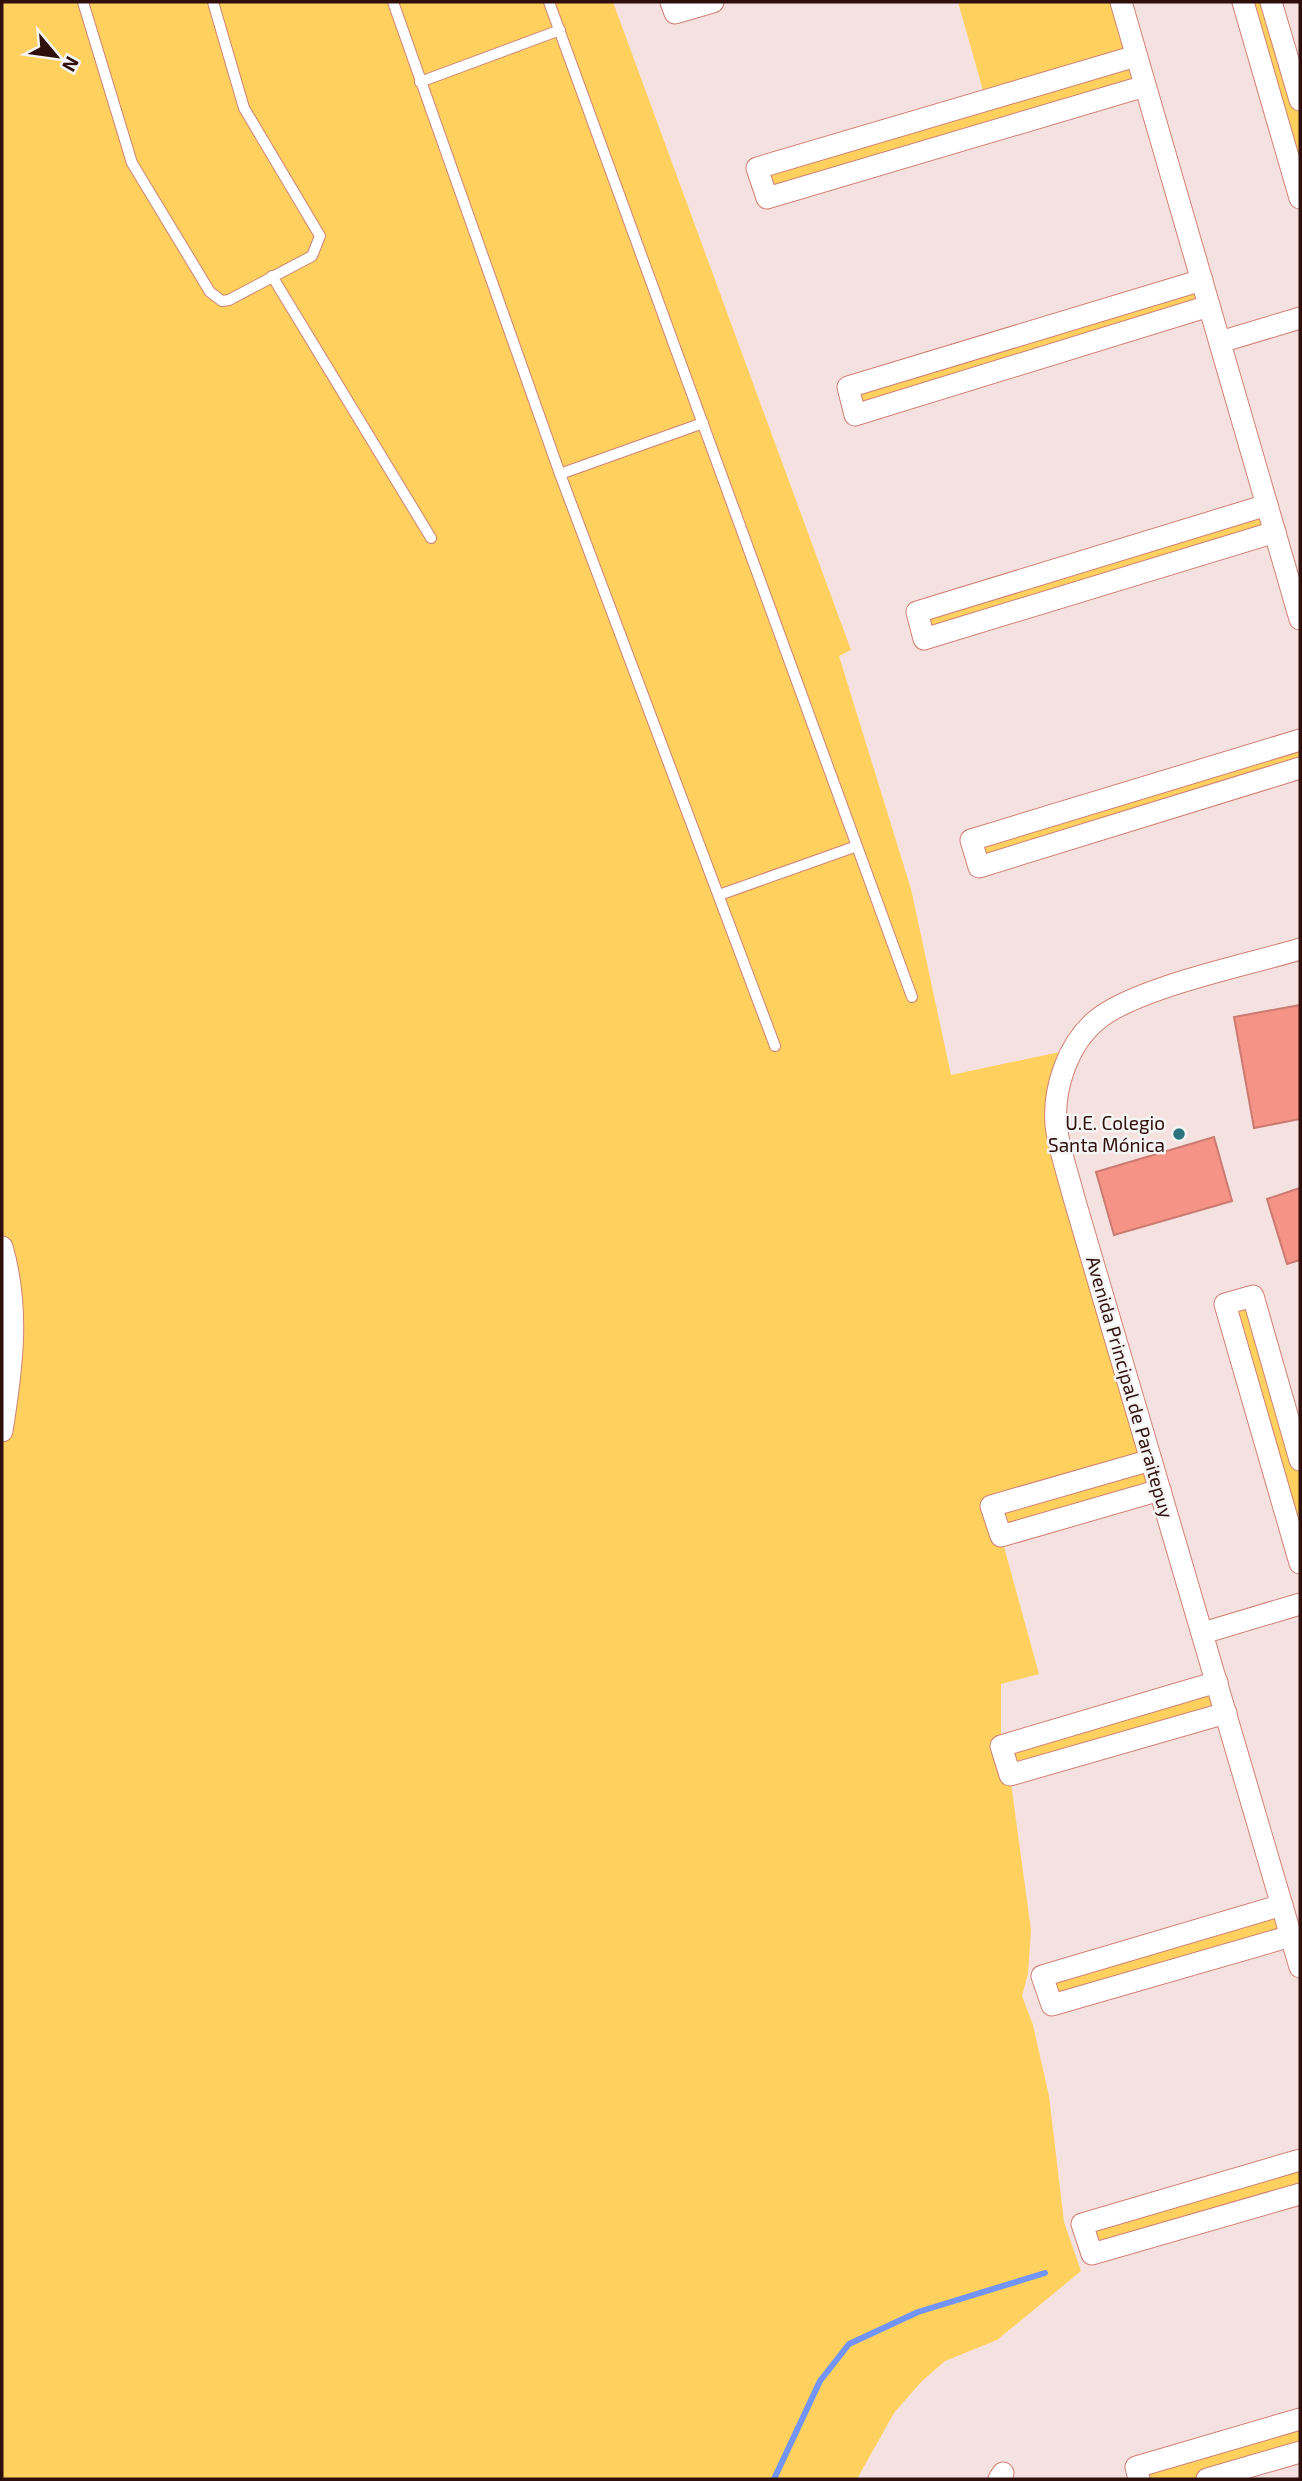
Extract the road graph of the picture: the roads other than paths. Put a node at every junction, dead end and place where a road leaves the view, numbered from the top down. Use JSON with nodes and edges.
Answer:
{"nodes":[{"id":1,"x":83,"y":2,"type":"edge"},
{"id":2,"x":213,"y":2,"type":"edge"},
{"id":3,"x":393,"y":2,"type":"edge"},
{"id":4,"x":550,"y":2,"type":"edge"},
{"id":5,"x":671,"y":2,"type":"edge"},
{"id":6,"x":713,"y":2,"type":"edge"},
{"id":7,"x":1121,"y":2,"type":"edge"},
{"id":8,"x":1243,"y":2,"type":"edge"},
{"id":9,"x":1271,"y":2,"type":"edge"},
{"id":10,"x":560,"y":30,"type":"junction"},
{"id":11,"x":1281,"y":35,"type":"junction"},
{"id":12,"x":1255,"y":44,"type":"junction"},
{"id":13,"x":1136,"y":56,"type":"junction"},
{"id":14,"x":420,"y":82,"type":"junction"},
{"id":15,"x":1145,"y":86,"type":"junction"},
{"id":16,"x":1300,"y":100,"type":"edge"},
{"id":17,"x":1300,"y":198,"type":"edge"},
{"id":18,"x":272,"y":276,"type":"junction"},
{"id":19,"x":1202,"y":280,"type":"junction"},
{"id":20,"x":1209,"y":306,"type":"junction"},
{"id":21,"x":1300,"y":318,"type":"edge"},
{"id":22,"x":1220,"y":342,"type":"junction"},
{"id":23,"x":703,"y":423,"type":"junction"},
{"id":24,"x":560,"y":474,"type":"junction"},
{"id":25,"x":1267,"y":505,"type":"junction"},
{"id":26,"x":1275,"y":532,"type":"junction"},
{"id":27,"x":431,"y":538,"type":"dead end"},
{"id":28,"x":1300,"y":620,"type":"edge"},
{"id":29,"x":1300,"y":740,"type":"edge"},
{"id":30,"x":1300,"y":768,"type":"edge"},
{"id":31,"x":857,"y":846,"type":"junction"},
{"id":32,"x":719,"y":895,"type":"junction"},
{"id":33,"x":1300,"y":949,"type":"edge"},
{"id":34,"x":912,"y":997,"type":"dead end"},
{"id":35,"x":775,"y":1046,"type":"dead end"},
{"id":36,"x":2,"y":1247,"type":"edge"},
{"id":37,"x":2,"y":1431,"type":"edge"},
{"id":38,"x":1151,"y":1460,"type":"junction"},
{"id":39,"x":1300,"y":1460,"type":"edge"},
{"id":40,"x":1160,"y":1490,"type":"junction"},
{"id":41,"x":1300,"y":1563,"type":"edge"},
{"id":42,"x":1300,"y":1604,"type":"edge"},
{"id":43,"x":1203,"y":1633,"type":"junction"},
{"id":44,"x":1217,"y":1682,"type":"junction"},
{"id":45,"x":1226,"y":1713,"type":"junction"},
{"id":46,"x":1282,"y":1905,"type":"junction"},
{"id":47,"x":1291,"y":1936,"type":"junction"},
{"id":48,"x":1300,"y":1967,"type":"edge"},
{"id":49,"x":1300,"y":2160,"type":"edge"},
{"id":50,"x":1300,"y":2194,"type":"edge"},
{"id":51,"x":1300,"y":2419,"type":"edge"},
{"id":52,"x":1300,"y":2452,"type":"edge"},
{"id":53,"x":1139,"y":2479,"type":"edge"},
{"id":54,"x":1207,"y":2479,"type":"edge"}],
"edges":[{"from":1,"to":18,"type":"lane"},
{"from":2,"to":18,"type":"lane"},
{"from":3,"to":14,"type":"lane"},
{"from":4,"to":10,"type":"lane"},
{"from":5,"to":6,"type":"street"},
{"from":7,"to":13,"type":"street"},
{"from":8,"to":12,"type":"street"},
{"from":9,"to":11,"type":"street"},
{"from":10,"to":14,"type":"lane"},
{"from":10,"to":23,"type":"lane"},
{"from":11,"to":12,"type":"street"},
{"from":11,"to":16,"type":"street"},
{"from":12,"to":17,"type":"street"},
{"from":13,"to":15,"type":"street"},
{"from":13,"to":15,"type":"street"},
{"from":14,"to":24,"type":"lane"},
{"from":15,"to":19,"type":"street"},
{"from":18,"to":27,"type":"lane"},
{"from":19,"to":20,"type":"street"},
{"from":19,"to":20,"type":"street"},
{"from":20,"to":22,"type":"street"},
{"from":21,"to":22,"type":"street"},
{"from":22,"to":25,"type":"street"},
{"from":23,"to":24,"type":"lane"},
{"from":23,"to":31,"type":"lane"},
{"from":24,"to":32,"type":"lane"},
{"from":25,"to":26,"type":"street"},
{"from":25,"to":26,"type":"street"},
{"from":26,"to":28,"type":"street"},
{"from":29,"to":30,"type":"street"},
{"from":31,"to":32,"type":"lane"},
{"from":31,"to":34,"type":"lane"},
{"from":32,"to":35,"type":"lane"},
{"from":33,"to":38,"type":"street","name":"Avenida Principal de Paraitepuy"},
{"from":36,"to":37,"type":"street"},
{"from":38,"to":40,"type":"street","name":"Avenida Principal de Paraitepuy"},
{"from":38,"to":40,"type":"street"},
{"from":39,"to":41,"type":"street"},
{"from":40,"to":43,"type":"street","name":"Avenida Principal de Paraitepuy"},
{"from":42,"to":43,"type":"street"},
{"from":43,"to":44,"type":"street","name":"Avenida Principal de Paraitepuy"},
{"from":44,"to":45,"type":"street","name":"Avenida Principal de Paraitepuy"},
{"from":44,"to":45,"type":"street"},
{"from":45,"to":46,"type":"street","name":"Avenida Principal de Paraitepuy"},
{"from":46,"to":47,"type":"street","name":"Avenida Principal de Paraitepuy"},
{"from":46,"to":47,"type":"street"},
{"from":47,"to":48,"type":"street","name":"Avenida Principal de Paraitepuy"},
{"from":49,"to":50,"type":"street"},
{"from":51,"to":53,"type":"street"},
{"from":52,"to":54,"type":"street"}]}
